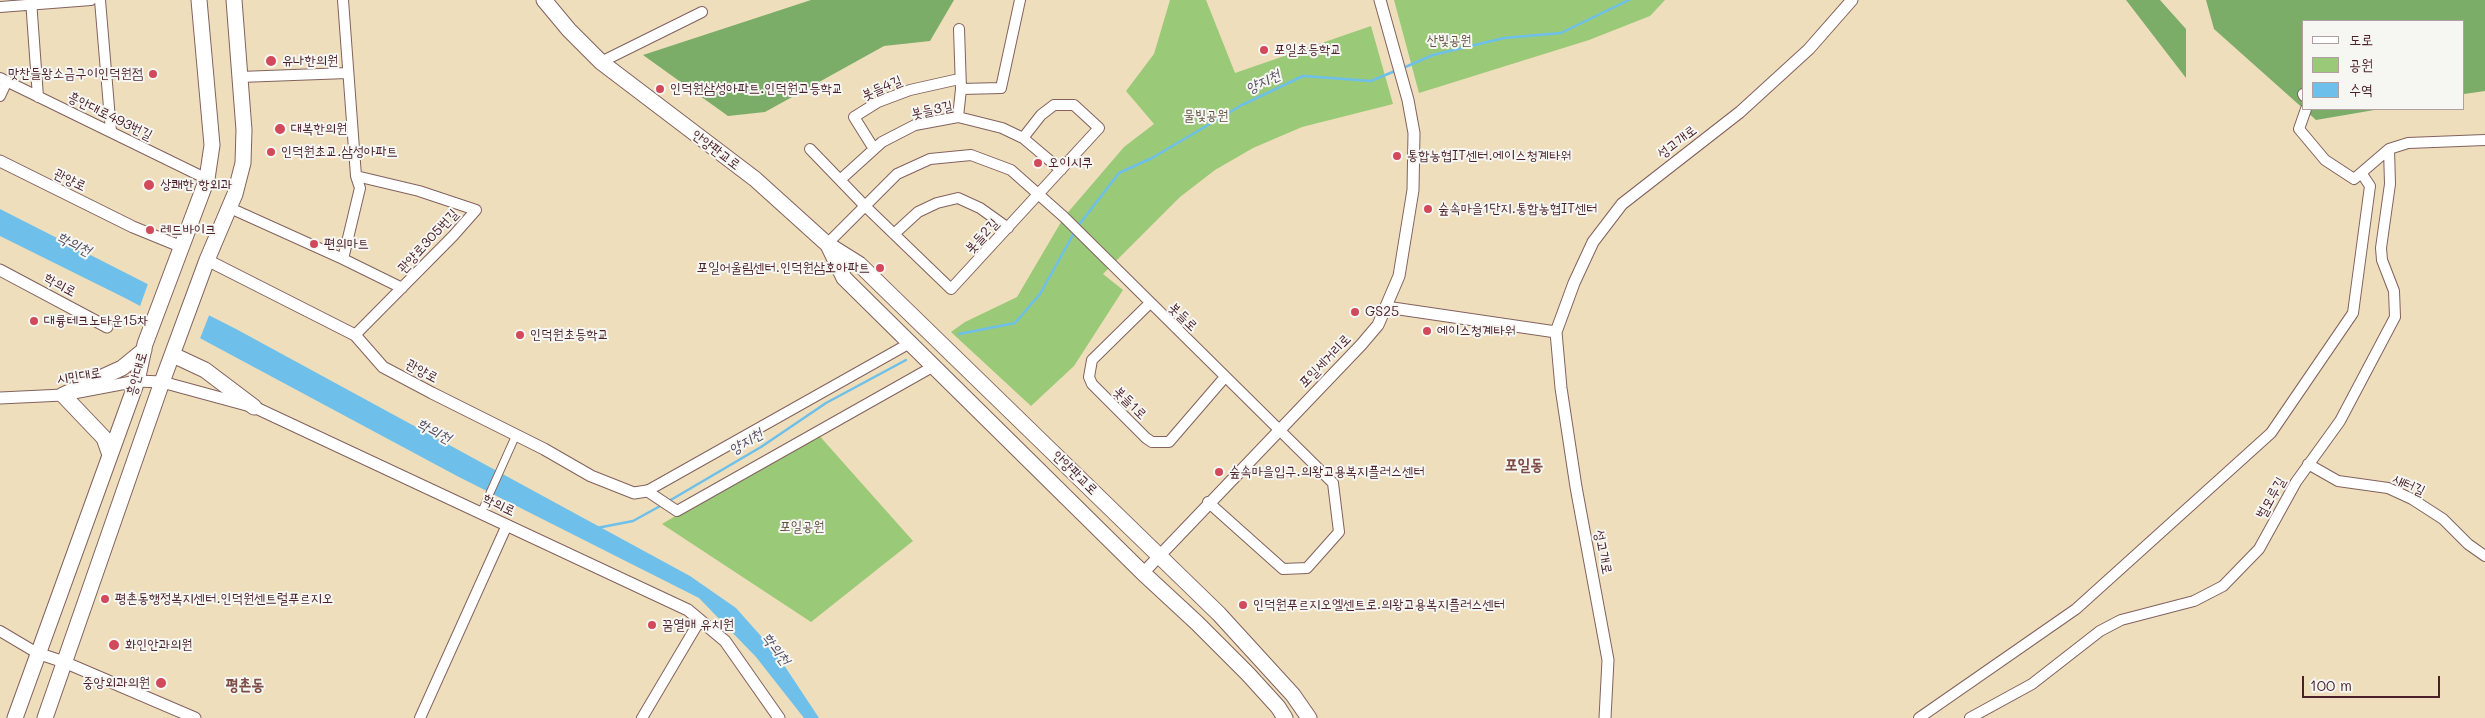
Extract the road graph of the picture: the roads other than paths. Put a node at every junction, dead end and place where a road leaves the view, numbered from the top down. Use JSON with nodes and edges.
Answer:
{"nodes":[{"id":1,"x":91,"y":0,"type":"edge"},
{"id":2,"x":100,"y":0,"type":"edge"},
{"id":3,"x":200,"y":0,"type":"edge"},
{"id":4,"x":234,"y":0,"type":"edge"},
{"id":5,"x":342,"y":0,"type":"edge"},
{"id":6,"x":544,"y":0,"type":"edge"},
{"id":7,"x":1020,"y":0,"type":"edge"},
{"id":8,"x":1380,"y":0,"type":"edge"},
{"id":9,"x":1852,"y":0,"type":"edge"},
{"id":10,"x":32,"y":2,"type":"edge"},
{"id":11,"x":0,"y":7,"type":"edge"},
{"id":12,"x":702,"y":12,"type":"dead end"},
{"id":13,"x":959,"y":30,"type":"dead end"},
{"id":14,"x":601,"y":62,"type":"junction"},
{"id":15,"x":347,"y":72,"type":"junction"},
{"id":16,"x":240,"y":77,"type":"junction"},
{"id":17,"x":4,"y":79,"type":"edge"},
{"id":18,"x":960,"y":84,"type":"junction"},
{"id":19,"x":0,"y":96,"type":"edge"},
{"id":20,"x":38,"y":96,"type":"junction"},
{"id":21,"x":2306,"y":110,"type":"edge"},
{"id":22,"x":958,"y":117,"type":"junction"},
{"id":23,"x":111,"y":131,"type":"junction"},
{"id":24,"x":1023,"y":138,"type":"junction"},
{"id":25,"x":2485,"y":140,"type":"edge"},
{"id":26,"x":810,"y":149,"type":"dead end"},
{"id":27,"x":874,"y":149,"type":"junction"},
{"id":28,"x":2389,"y":149,"type":"junction"},
{"id":29,"x":0,"y":161,"type":"edge"},
{"id":30,"x":1061,"y":170,"type":"junction"},
{"id":31,"x":2362,"y":174,"type":"junction"},
{"id":32,"x":356,"y":176,"type":"junction"},
{"id":33,"x":207,"y":179,"type":"junction"},
{"id":34,"x":840,"y":180,"type":"junction"},
{"id":35,"x":1039,"y":194,"type":"junction"},
{"id":36,"x":865,"y":206,"type":"junction"},
{"id":37,"x":230,"y":208,"type":"junction"},
{"id":38,"x":1008,"y":228,"type":"junction"},
{"id":39,"x":894,"y":234,"type":"junction"},
{"id":40,"x":827,"y":244,"type":"junction"},
{"id":41,"x":181,"y":252,"type":"junction"},
{"id":42,"x":343,"y":258,"type":"junction"},
{"id":43,"x":206,"y":264,"type":"junction"},
{"id":44,"x":0,"y":270,"type":"edge"},
{"id":45,"x":402,"y":288,"type":"junction"},
{"id":46,"x":1149,"y":304,"type":"junction"},
{"id":47,"x":1386,"y":307,"type":"junction"},
{"id":48,"x":107,"y":326,"type":"dead end"},
{"id":49,"x":1556,"y":332,"type":"junction"},
{"id":50,"x":355,"y":335,"type":"junction"},
{"id":51,"x":910,"y":343,"type":"junction"},
{"id":52,"x":144,"y":350,"type":"junction"},
{"id":53,"x":174,"y":351,"type":"junction"},
{"id":54,"x":934,"y":366,"type":"junction"},
{"id":55,"x":1224,"y":377,"type":"junction"},
{"id":56,"x":137,"y":381,"type":"junction"},
{"id":57,"x":162,"y":382,"type":"junction"},
{"id":58,"x":63,"y":394,"type":"junction"},
{"id":59,"x":0,"y":398,"type":"edge"},
{"id":60,"x":254,"y":407,"type":"junction"},
{"id":61,"x":1280,"y":428,"type":"junction"},
{"id":62,"x":516,"y":435,"type":"junction"},
{"id":63,"x":110,"y":455,"type":"junction"},
{"id":64,"x":2308,"y":464,"type":"junction"},
{"id":65,"x":647,"y":491,"type":"junction"},
{"id":66,"x":1208,"y":502,"type":"junction"},
{"id":67,"x":481,"y":513,"type":"junction"},
{"id":68,"x":507,"y":525,"type":"junction"},
{"id":69,"x":1159,"y":554,"type":"junction"},
{"id":70,"x":2485,"y":556,"type":"edge"},
{"id":71,"x":1143,"y":573,"type":"junction"},
{"id":72,"x":700,"y":620,"type":"junction"},
{"id":73,"x":0,"y":631,"type":"edge"},
{"id":74,"x":38,"y":653,"type":"junction"},
{"id":75,"x":64,"y":662,"type":"junction"},
{"id":76,"x":15,"y":718,"type":"edge"},
{"id":77,"x":45,"y":718,"type":"edge"},
{"id":78,"x":195,"y":718,"type":"edge"},
{"id":79,"x":420,"y":718,"type":"edge"},
{"id":80,"x":642,"y":718,"type":"edge"},
{"id":81,"x":779,"y":718,"type":"edge"},
{"id":82,"x":1285,"y":718,"type":"edge"},
{"id":83,"x":1309,"y":718,"type":"edge"},
{"id":84,"x":1605,"y":718,"type":"edge"},
{"id":85,"x":1919,"y":718,"type":"edge"},
{"id":86,"x":1970,"y":718,"type":"edge"}],
"edges":[{"from":1,"to":10,"type":"street"},
{"from":2,"to":23,"type":"street"},
{"from":3,"to":33,"type":"main road","name":"흥안대로"},
{"from":4,"to":16,"type":"main road","name":"흥안대로"},
{"from":5,"to":15,"type":"street"},
{"from":6,"to":14,"type":"main road","name":"안양판교로"},
{"from":7,"to":18,"type":"street","name":"봇들4길"},
{"from":8,"to":47,"type":"street","name":"포일세거리로"},
{"from":9,"to":49,"type":"street","name":"성고개로"},
{"from":10,"to":11,"type":"street"},
{"from":10,"to":20,"type":"street"},
{"from":12,"to":14,"type":"street"},
{"from":13,"to":18,"type":"street"},
{"from":14,"to":40,"type":"main road","name":"안양판교로"},
{"from":15,"to":16,"type":"street"},
{"from":15,"to":32,"type":"street"},
{"from":16,"to":37,"type":"main road","name":"흥안대로"},
{"from":17,"to":19,"type":"street"},
{"from":17,"to":20,"type":"street","name":"흥안대로493번길"},
{"from":18,"to":22,"type":"street"},
{"from":18,"to":27,"type":"street","name":"봇들4길"},
{"from":20,"to":23,"type":"street","name":"흥안대로493번길"},
{"from":21,"to":31,"type":"street"},
{"from":22,"to":24,"type":"street","name":"봇들3길"},
{"from":22,"to":27,"type":"street","name":"봇들3길"},
{"from":23,"to":33,"type":"street","name":"흥안대로493번길"},
{"from":24,"to":30,"type":"street","name":"봇들3길"},
{"from":24,"to":30,"type":"street","name":"봇들2길"},
{"from":25,"to":28,"type":"street"},
{"from":26,"to":34,"type":"street","name":"봇들2길"},
{"from":27,"to":34,"type":"street","name":"봇들3길"},
{"from":28,"to":31,"type":"street"},
{"from":28,"to":64,"type":"street","name":"벌모루길"},
{"from":29,"to":41,"type":"street","name":"관양로"},
{"from":30,"to":35,"type":"street","name":"봇들2길"},
{"from":31,"to":85,"type":"street"},
{"from":32,"to":42,"type":"street"},
{"from":32,"to":45,"type":"street","name":"관양로305번길"},
{"from":33,"to":41,"type":"main road","name":"흥안대로"},
{"from":34,"to":36,"type":"street","name":"봇들2길"},
{"from":35,"to":36,"type":"street","name":"봇들로"},
{"from":35,"to":38,"type":"street","name":"봇들2길"},
{"from":35,"to":46,"type":"street","name":"봇들로"},
{"from":36,"to":39,"type":"street","name":"봇들2길"},
{"from":36,"to":40,"type":"street","name":"봇들로"},
{"from":37,"to":42,"type":"street"},
{"from":37,"to":43,"type":"main road","name":"흥안대로"},
{"from":38,"to":39,"type":"street"},
{"from":38,"to":39,"type":"street","name":"봇들2길"},
{"from":40,"to":51,"type":"main road","name":"안양판교로"},
{"from":40,"to":69,"type":"main road","name":"안양판교로"},
{"from":41,"to":52,"type":"main road","name":"흥안대로"},
{"from":42,"to":45,"type":"street"},
{"from":43,"to":50,"type":"street","name":"관양로"},
{"from":43,"to":53,"type":"main road","name":"흥안대로"},
{"from":44,"to":48,"type":"street","name":"학의로"},
{"from":45,"to":50,"type":"street","name":"관양로305번길"},
{"from":46,"to":55,"type":"street","name":"봇들로"},
{"from":46,"to":55,"type":"street","name":"봇들1로"},
{"from":47,"to":49,"type":"street"},
{"from":47,"to":61,"type":"street","name":"포일세거리로"},
{"from":49,"to":84,"type":"street","name":"성고개로"},
{"from":50,"to":62,"type":"street","name":"관양로"},
{"from":51,"to":54,"type":"main road","name":"안양판교로"},
{"from":51,"to":65,"type":"street"},
{"from":52,"to":56,"type":"main road","name":"흥안대로"},
{"from":52,"to":58,"type":"main road"},
{"from":53,"to":57,"type":"main road","name":"흥안대로"},
{"from":53,"to":60,"type":"main road"},
{"from":54,"to":65,"type":"street"},
{"from":54,"to":71,"type":"main road","name":"안양판교로"},
{"from":55,"to":61,"type":"street","name":"봇들로"},
{"from":56,"to":57,"type":"street","name":"시민대로"},
{"from":56,"to":58,"type":"street","name":"시민대로"},
{"from":56,"to":63,"type":"main road","name":"흥안대로"},
{"from":57,"to":60,"type":"street","name":"학의로"},
{"from":57,"to":75,"type":"main road","name":"흥안대로"},
{"from":58,"to":59,"type":"street","name":"시민대로"},
{"from":58,"to":63,"type":"main road"},
{"from":60,"to":67,"type":"street","name":"학의로"},
{"from":61,"to":66,"type":"street","name":"포일세거리로"},
{"from":61,"to":66,"type":"street","name":"봇들로"},
{"from":62,"to":65,"type":"street","name":"관양로"},
{"from":62,"to":67,"type":"street"},
{"from":63,"to":74,"type":"main road","name":"흥안대로"},
{"from":64,"to":70,"type":"street","name":"새터길"},
{"from":64,"to":86,"type":"street","name":"벌모루길"},
{"from":66,"to":69,"type":"street","name":"포일세거리로"},
{"from":67,"to":68,"type":"street","name":"학의로"},
{"from":68,"to":72,"type":"street","name":"학의로"},
{"from":68,"to":79,"type":"street"},
{"from":69,"to":71,"type":"street","name":"포일세거리로"},
{"from":69,"to":83,"type":"main road","name":"안양판교로"},
{"from":71,"to":82,"type":"main road","name":"안양판교로"},
{"from":72,"to":80,"type":"street"},
{"from":72,"to":81,"type":"street","name":"학의로"},
{"from":73,"to":74,"type":"street"},
{"from":74,"to":75,"type":"street"},
{"from":74,"to":76,"type":"main road","name":"흥안대로"},
{"from":75,"to":77,"type":"main road","name":"흥안대로"},
{"from":75,"to":78,"type":"street"}]}
